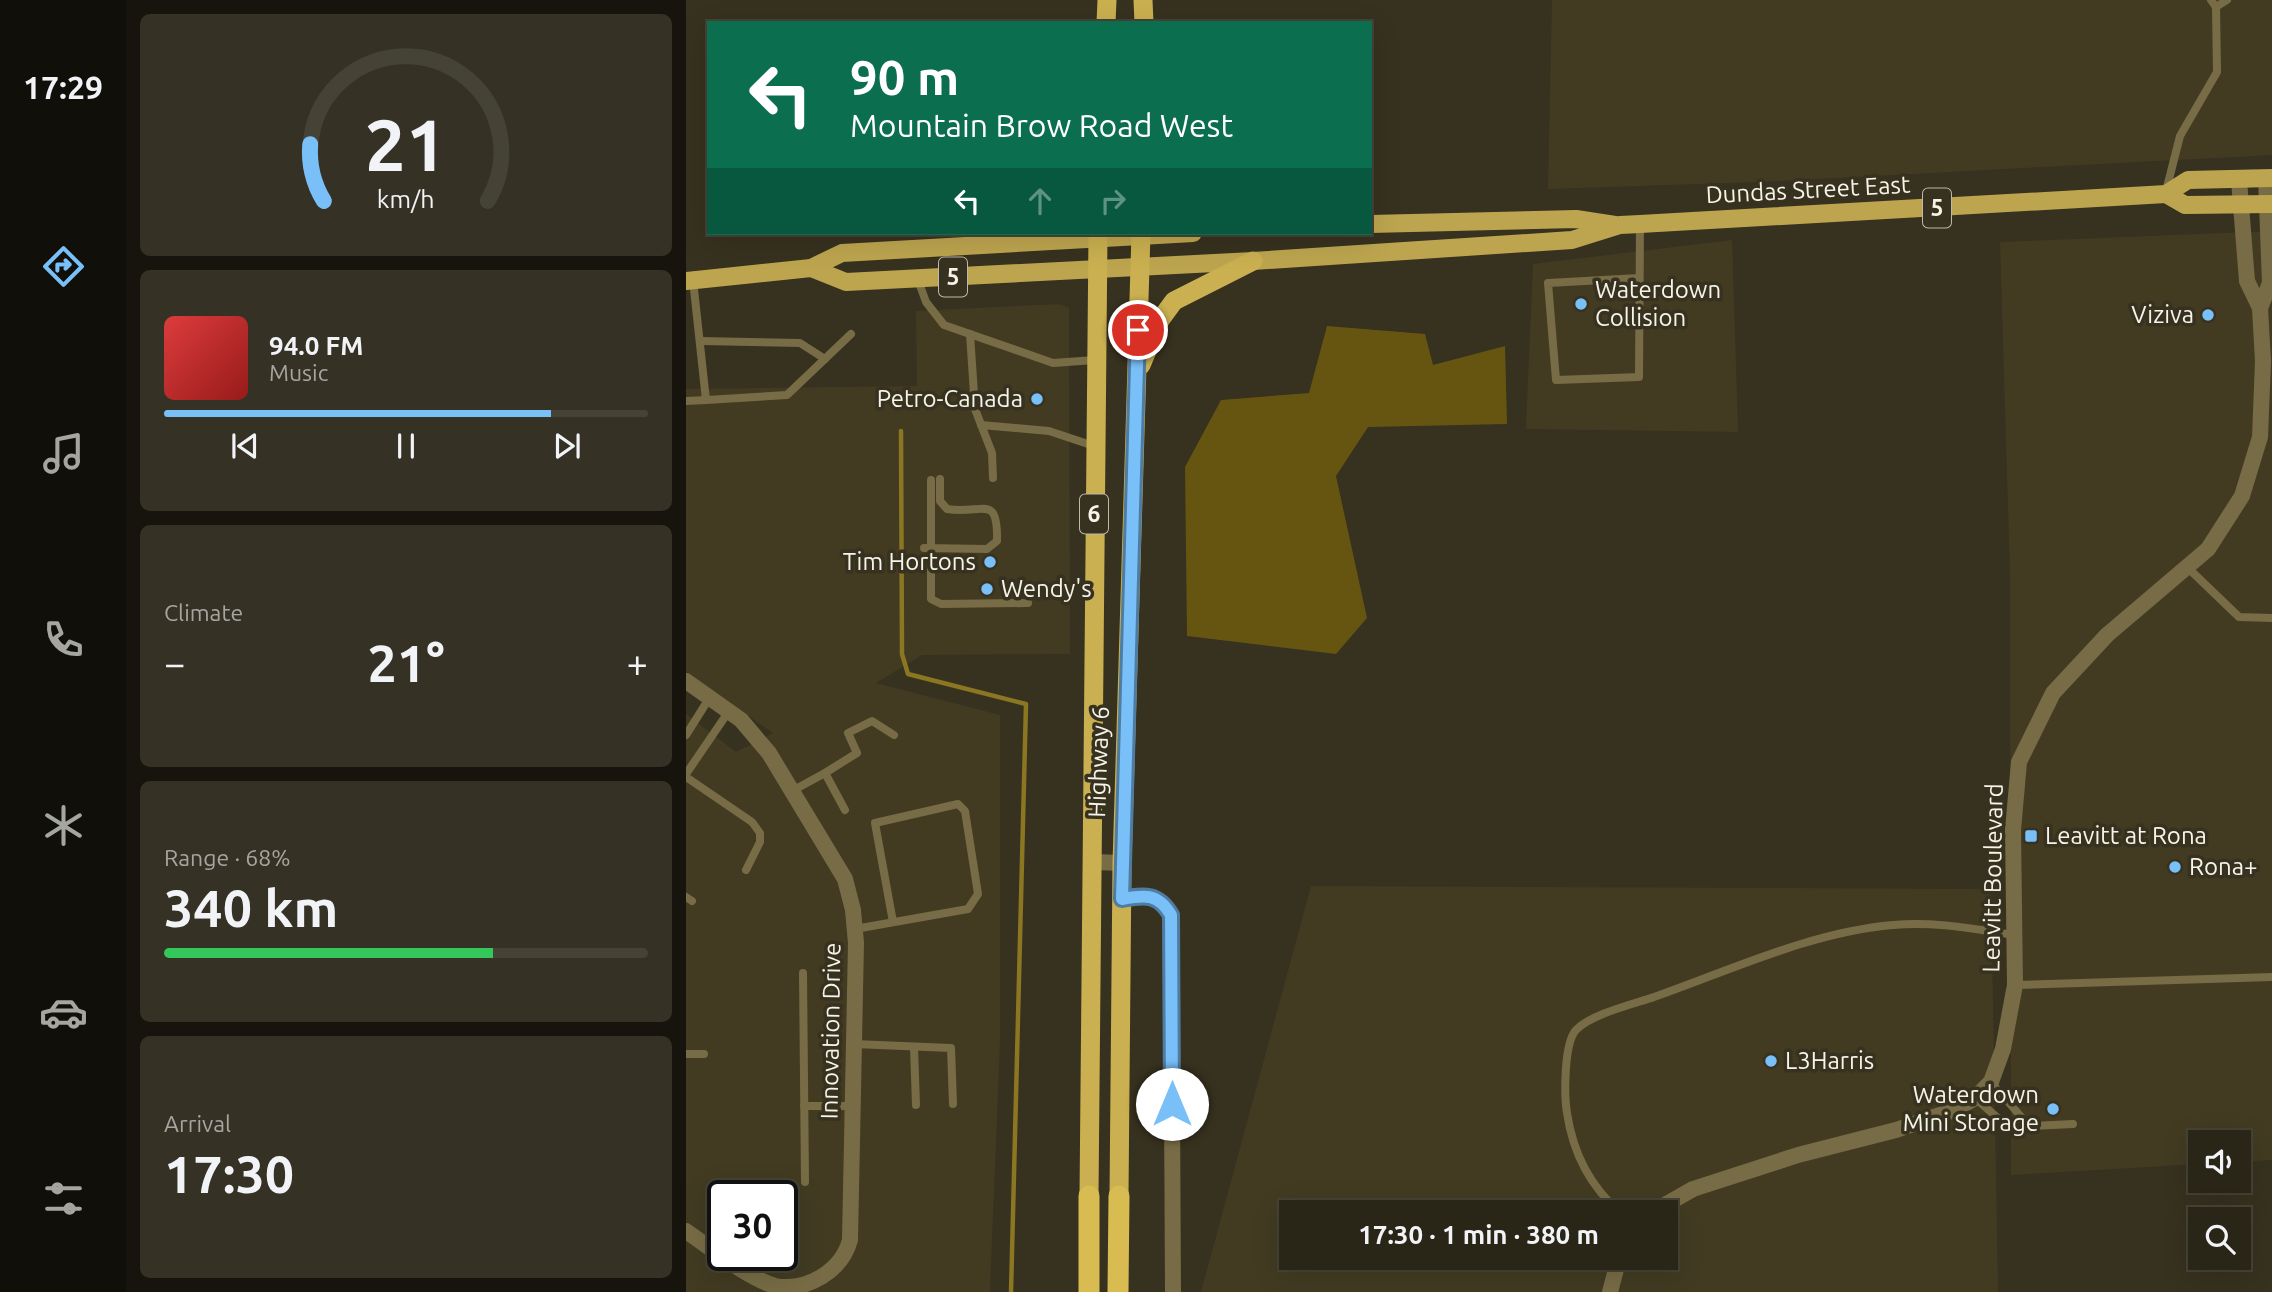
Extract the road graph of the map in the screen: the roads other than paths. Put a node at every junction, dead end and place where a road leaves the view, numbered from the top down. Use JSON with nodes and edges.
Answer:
{"nodes":[{"id":1,"x":1107,"y":0,"type":"edge"},
{"id":2,"x":1143,"y":0,"type":"edge"},
{"id":3,"x":2227,"y":0,"type":"edge"},
{"id":4,"x":2214,"y":4,"type":"edge"},
{"id":5,"x":1106,"y":21,"type":"edge"},
{"id":6,"x":1144,"y":21,"type":"edge"},
{"id":7,"x":2269,"y":178,"type":"edge"},
{"id":8,"x":2239,"y":180,"type":"junction"},
{"id":9,"x":2166,"y":194,"type":"junction"},
{"id":10,"x":2270,"y":204,"type":"edge"},
{"id":11,"x":2241,"y":205,"type":"junction"},
{"id":12,"x":1372,"y":224,"type":"edge"},
{"id":13,"x":1640,"y":224,"type":"junction"},
{"id":14,"x":1620,"y":225,"type":"junction"},
{"id":15,"x":1097,"y":235,"type":"edge"},
{"id":16,"x":1141,"y":235,"type":"edge"},
{"id":17,"x":1253,"y":261,"type":"junction"},
{"id":18,"x":1140,"y":267,"type":"junction"},
{"id":19,"x":811,"y":268,"type":"junction"},
{"id":20,"x":1097,"y":268,"type":"junction"},
{"id":21,"x":1639,"y":278,"type":"junction"},
{"id":22,"x":918,"y":280,"type":"junction"},
{"id":23,"x":690,"y":281,"type":"edge"},
{"id":24,"x":2260,"y":308,"type":"junction"},
{"id":25,"x":851,"y":334,"type":"dead end"},
{"id":26,"x":970,"y":334,"type":"junction"},
{"id":27,"x":699,"y":341,"type":"junction"},
{"id":28,"x":825,"y":359,"type":"junction"},
{"id":29,"x":1095,"y":360,"type":"junction"},
{"id":30,"x":1136,"y":375,"type":"junction"},
{"id":31,"x":706,"y":400,"type":"junction"},
{"id":32,"x":686,"y":401,"type":"edge"},
{"id":33,"x":981,"y":425,"type":"junction"},
{"id":34,"x":1094,"y":446,"type":"junction"},
{"id":35,"x":993,"y":478,"type":"dead end"},
{"id":36,"x":927,"y":548,"type":"junction"},
{"id":37,"x":2188,"y":568,"type":"junction"},
{"id":38,"x":1028,"y":603,"type":"dead end"},
{"id":39,"x":2272,"y":618,"type":"edge"},
{"id":40,"x":686,"y":681,"type":"edge"},
{"id":41,"x":710,"y":697,"type":"junction"},
{"id":42,"x":729,"y":711,"type":"junction"},
{"id":43,"x":686,"y":734,"type":"edge"},
{"id":44,"x":894,"y":735,"type":"dead end"},
{"id":45,"x":825,"y":773,"type":"junction"},
{"id":46,"x":686,"y":775,"type":"edge"},
{"id":47,"x":792,"y":791,"type":"junction"},
{"id":48,"x":845,"y":810,"type":"dead end"},
{"id":49,"x":1094,"y":862,"type":"junction"},
{"id":50,"x":1122,"y":863,"type":"junction"},
{"id":51,"x":746,"y":870,"type":"dead end"},
{"id":52,"x":1122,"y":899,"type":"junction"},
{"id":53,"x":893,"y":922,"type":"junction"},
{"id":54,"x":855,"y":929,"type":"junction"},
{"id":55,"x":2014,"y":935,"type":"junction"},
{"id":56,"x":803,"y":973,"type":"dead end"},
{"id":57,"x":2272,"y":977,"type":"edge"},
{"id":58,"x":2015,"y":985,"type":"junction"},
{"id":59,"x":855,"y":1044,"type":"junction"},
{"id":60,"x":914,"y":1047,"type":"junction"},
{"id":61,"x":686,"y":1054,"type":"edge"},
{"id":62,"x":704,"y":1054,"type":"dead end"},
{"id":63,"x":1991,"y":1082,"type":"junction"},
{"id":64,"x":1975,"y":1098,"type":"junction"},
{"id":65,"x":953,"y":1104,"type":"dead end"},
{"id":66,"x":916,"y":1105,"type":"dead end"},
{"id":67,"x":804,"y":1106,"type":"junction"},
{"id":68,"x":853,"y":1106,"type":"junction"},
{"id":69,"x":2073,"y":1124,"type":"dead end"},
{"id":70,"x":2029,"y":1126,"type":"junction"},
{"id":71,"x":804,"y":1182,"type":"dead end"},
{"id":72,"x":1089,"y":1196,"type":"joint"},
{"id":73,"x":1119,"y":1196,"type":"joint"},
{"id":74,"x":1609,"y":1200,"type":"edge"},
{"id":75,"x":1674,"y":1200,"type":"edge"},
{"id":76,"x":686,"y":1231,"type":"edge"},
{"id":77,"x":1616,"y":1270,"type":"edge"},
{"id":78,"x":1089,"y":1292,"type":"edge"},
{"id":79,"x":1118,"y":1292,"type":"edge"},
{"id":80,"x":1173,"y":1292,"type":"edge"},
{"id":81,"x":1610,"y":1292,"type":"edge"}],
"edges":[{"from":1,"to":5,"type":"highway"},
{"from":2,"to":6,"type":"highway"},
{"from":3,"to":4,"type":"lane"},
{"from":4,"to":9,"type":"lane"},
{"from":7,"to":8,"type":"main road","name":"Dundas Street East","number":"5"},
{"from":7,"to":10,"type":"street","name":"Leavitt Boulevard"},
{"from":8,"to":9,"type":"main road","name":"Dundas Street East","number":"5"},
{"from":8,"to":11,"type":"street","name":"Leavitt Boulevard"},
{"from":9,"to":11,"type":"main road","name":"Dundas Street East","number":"5"},
{"from":9,"to":13,"type":"main road","name":"Dundas Street East","number":"5"},
{"from":10,"to":11,"type":"main road","name":"Dundas Street East","number":"5"},
{"from":10,"to":24,"type":"street","name":"Leavitt Boulevard"},
{"from":11,"to":24,"type":"street","name":"Leavitt Boulevard"},
{"from":12,"to":14,"type":"main road","name":"Dundas Street East","number":"5"},
{"from":13,"to":14,"type":"main road","name":"Dundas Street East","number":"5"},
{"from":13,"to":21,"type":"lane"},
{"from":14,"to":17,"type":"main road","name":"Dundas Street East","number":"5"},
{"from":15,"to":19,"type":"main road","number":"5"},
{"from":15,"to":20,"type":"highway","name":"Highway 6","number":"6"},
{"from":16,"to":18,"type":"highway","name":"Highway 6","number":"6"},
{"from":17,"to":18,"type":"main road","name":"Dundas Street East","number":"5"},
{"from":17,"to":30,"type":"highway"},
{"from":18,"to":20,"type":"main road","number":"5"},
{"from":18,"to":30,"type":"highway","name":"Highway 6","number":"6"},
{"from":19,"to":22,"type":"main road","number":"5"},
{"from":19,"to":23,"type":"main road","number":"5"},
{"from":20,"to":22,"type":"main road","number":"5"},
{"from":20,"to":29,"type":"highway","name":"Highway 6","number":"6"},
{"from":21,"to":21,"type":"lane"},
{"from":22,"to":26,"type":"lane"},
{"from":23,"to":27,"type":"lane"},
{"from":24,"to":37,"type":"street","name":"Leavitt Boulevard"},
{"from":25,"to":28,"type":"lane"},
{"from":26,"to":29,"type":"lane"},
{"from":26,"to":33,"type":"lane"},
{"from":27,"to":28,"type":"lane"},
{"from":27,"to":31,"type":"lane"},
{"from":28,"to":31,"type":"lane"},
{"from":29,"to":34,"type":"highway","name":"Highway 6","number":"6"},
{"from":30,"to":50,"type":"highway","name":"Highway 6","number":"6"},
{"from":31,"to":32,"type":"lane"},
{"from":33,"to":34,"type":"lane"},
{"from":33,"to":35,"type":"lane"},
{"from":34,"to":49,"type":"highway","name":"Highway 6","number":"6"},
{"from":36,"to":36,"type":"lane"},
{"from":36,"to":38,"type":"lane"},
{"from":37,"to":39,"type":"lane"},
{"from":37,"to":55,"type":"street","name":"Leavitt Boulevard"},
{"from":40,"to":41,"type":"street","name":"Innovation Drive"},
{"from":41,"to":42,"type":"street","name":"Innovation Drive"},
{"from":41,"to":43,"type":"lane"},
{"from":42,"to":46,"type":"lane"},
{"from":42,"to":47,"type":"street","name":"Innovation Drive"},
{"from":44,"to":45,"type":"lane"},
{"from":45,"to":47,"type":"lane"},
{"from":45,"to":48,"type":"lane"},
{"from":46,"to":51,"type":"lane"},
{"from":47,"to":54,"type":"street","name":"Innovation Drive"},
{"from":49,"to":50,"type":"street"},
{"from":49,"to":72,"type":"highway","name":"Highway 6","number":"6"},
{"from":50,"to":52,"type":"highway","name":"Highway 6","number":"6"},
{"from":52,"to":73,"type":"highway","name":"Highway 6","number":"6"},
{"from":52,"to":80,"type":"street"},
{"from":53,"to":53,"type":"lane"},
{"from":53,"to":54,"type":"lane"},
{"from":54,"to":59,"type":"street","name":"Innovation Drive"},
{"from":55,"to":58,"type":"street","name":"Leavitt Boulevard"},
{"from":55,"to":74,"type":"lane"},
{"from":56,"to":67,"type":"lane"},
{"from":57,"to":58,"type":"lane"},
{"from":58,"to":63,"type":"street","name":"Leavitt Boulevard"},
{"from":59,"to":60,"type":"lane"},
{"from":59,"to":68,"type":"street","name":"Innovation Drive"},
{"from":60,"to":65,"type":"lane"},
{"from":60,"to":66,"type":"lane"},
{"from":61,"to":62,"type":"lane"},
{"from":63,"to":64,"type":"street","name":"Leavitt Boulevard"},
{"from":63,"to":70,"type":"lane"},
{"from":64,"to":70,"type":"lane"},
{"from":64,"to":75,"type":"street","name":"Leavitt Boulevard"},
{"from":67,"to":68,"type":"lane"},
{"from":67,"to":71,"type":"lane"},
{"from":68,"to":76,"type":"street","name":"Innovation Drive"},
{"from":69,"to":70,"type":"lane"},
{"from":72,"to":78,"type":"highway","name":"Highway 6","number":"6"},
{"from":73,"to":79,"type":"highway","name":"Highway 6","number":"6"},
{"from":77,"to":81,"type":"street"}]}
